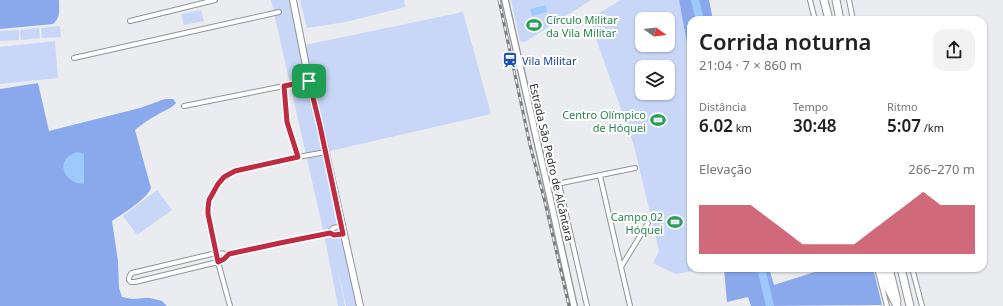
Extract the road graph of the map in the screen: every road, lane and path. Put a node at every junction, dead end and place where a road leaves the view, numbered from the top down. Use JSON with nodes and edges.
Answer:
{"nodes":[{"id":1,"x":215,"y":0,"type":"edge"},
{"id":2,"x":293,"y":0,"type":"edge"},
{"id":3,"x":505,"y":0,"type":"edge"},
{"id":4,"x":810,"y":0,"type":"edge"},
{"id":5,"x":824,"y":0,"type":"edge"},
{"id":6,"x":836,"y":0,"type":"edge"},
{"id":7,"x":848,"y":0,"type":"edge"},
{"id":8,"x":279,"y":12,"type":"dead end"},
{"id":9,"x":814,"y":16,"type":"edge"},
{"id":10,"x":828,"y":16,"type":"edge"},
{"id":11,"x":839,"y":16,"type":"edge"},
{"id":12,"x":852,"y":16,"type":"edge"},
{"id":13,"x":130,"y":21,"type":"dead end"},
{"id":14,"x":74,"y":58,"type":"dead end"},
{"id":15,"x":309,"y":81,"type":"junction"},
{"id":16,"x":284,"y":86,"type":"junction"},
{"id":17,"x":184,"y":106,"type":"dead end"},
{"id":18,"x":326,"y":152,"type":"junction"},
{"id":19,"x":298,"y":157,"type":"junction"},
{"id":20,"x":635,"y":168,"type":"dead end"},
{"id":21,"x":600,"y":176,"type":"junction"},
{"id":22,"x":560,"y":184,"type":"junction"},
{"id":23,"x":548,"y":186,"type":"junction"},
{"id":24,"x":648,"y":223,"type":"dead end"},
{"id":25,"x":342,"y":226,"type":"junction"},
{"id":26,"x":330,"y":233,"type":"junction"},
{"id":27,"x":343,"y":234,"type":"junction"},
{"id":28,"x":216,"y":253,"type":"junction"},
{"id":29,"x":229,"y":254,"type":"junction"},
{"id":30,"x":218,"y":262,"type":"junction"},
{"id":31,"x":173,"y":263,"type":"junction"},
{"id":32,"x":621,"y":267,"type":"junction"},
{"id":33,"x":175,"y":272,"type":"junction"},
{"id":34,"x":878,"y":272,"type":"edge"},
{"id":35,"x":882,"y":272,"type":"edge"},
{"id":36,"x":890,"y":272,"type":"edge"},
{"id":37,"x":902,"y":272,"type":"edge"},
{"id":38,"x":913,"y":272,"type":"edge"},
{"id":39,"x":230,"y":306,"type":"edge"},
{"id":40,"x":360,"y":306,"type":"edge"},
{"id":41,"x":574,"y":306,"type":"edge"},
{"id":42,"x":586,"y":306,"type":"edge"},
{"id":43,"x":630,"y":306,"type":"edge"},
{"id":44,"x":887,"y":306,"type":"edge"},
{"id":45,"x":898,"y":306,"type":"edge"},
{"id":46,"x":910,"y":306,"type":"edge"},
{"id":47,"x":922,"y":306,"type":"edge"}],
"edges":[{"from":1,"to":13,"type":"street"},
{"from":2,"to":15,"type":"main road"},
{"from":3,"to":23,"type":"street","name":"Estrada São Pedro de Alcântara"},
{"from":4,"to":9,"type":"street"},
{"from":5,"to":10,"type":"highway"},
{"from":6,"to":11,"type":"highway"},
{"from":7,"to":12,"type":"street"},
{"from":8,"to":14,"type":"street"},
{"from":15,"to":16,"type":"street"},
{"from":15,"to":18,"type":"main road"},
{"from":16,"to":17,"type":"street"},
{"from":16,"to":19,"type":"street"},
{"from":18,"to":19,"type":"street"},
{"from":18,"to":25,"type":"main road"},
{"from":19,"to":28,"type":"street"},
{"from":20,"to":21,"type":"street"},
{"from":21,"to":22,"type":"street"},
{"from":21,"to":32,"type":"street"},
{"from":22,"to":23,"type":"street"},
{"from":22,"to":42,"type":"street"},
{"from":23,"to":41,"type":"street","name":"Estrada São Pedro de Alcântara"},
{"from":24,"to":32,"type":"street"},
{"from":25,"to":26,"type":"street"},
{"from":25,"to":27,"type":"main road"},
{"from":26,"to":27,"type":"street"},
{"from":26,"to":29,"type":"street"},
{"from":27,"to":40,"type":"main road"},
{"from":28,"to":29,"type":"street"},
{"from":28,"to":30,"type":"street"},
{"from":28,"to":31,"type":"street"},
{"from":29,"to":30,"type":"street"},
{"from":30,"to":33,"type":"street"},
{"from":30,"to":39,"type":"street"},
{"from":31,"to":33,"type":"street"},
{"from":31,"to":33,"type":"street"},
{"from":32,"to":43,"type":"street"},
{"from":34,"to":44,"type":"street"},
{"from":35,"to":45,"type":"highway"},
{"from":36,"to":45,"type":"highway"},
{"from":37,"to":46,"type":"highway"},
{"from":38,"to":47,"type":"street"}]}
